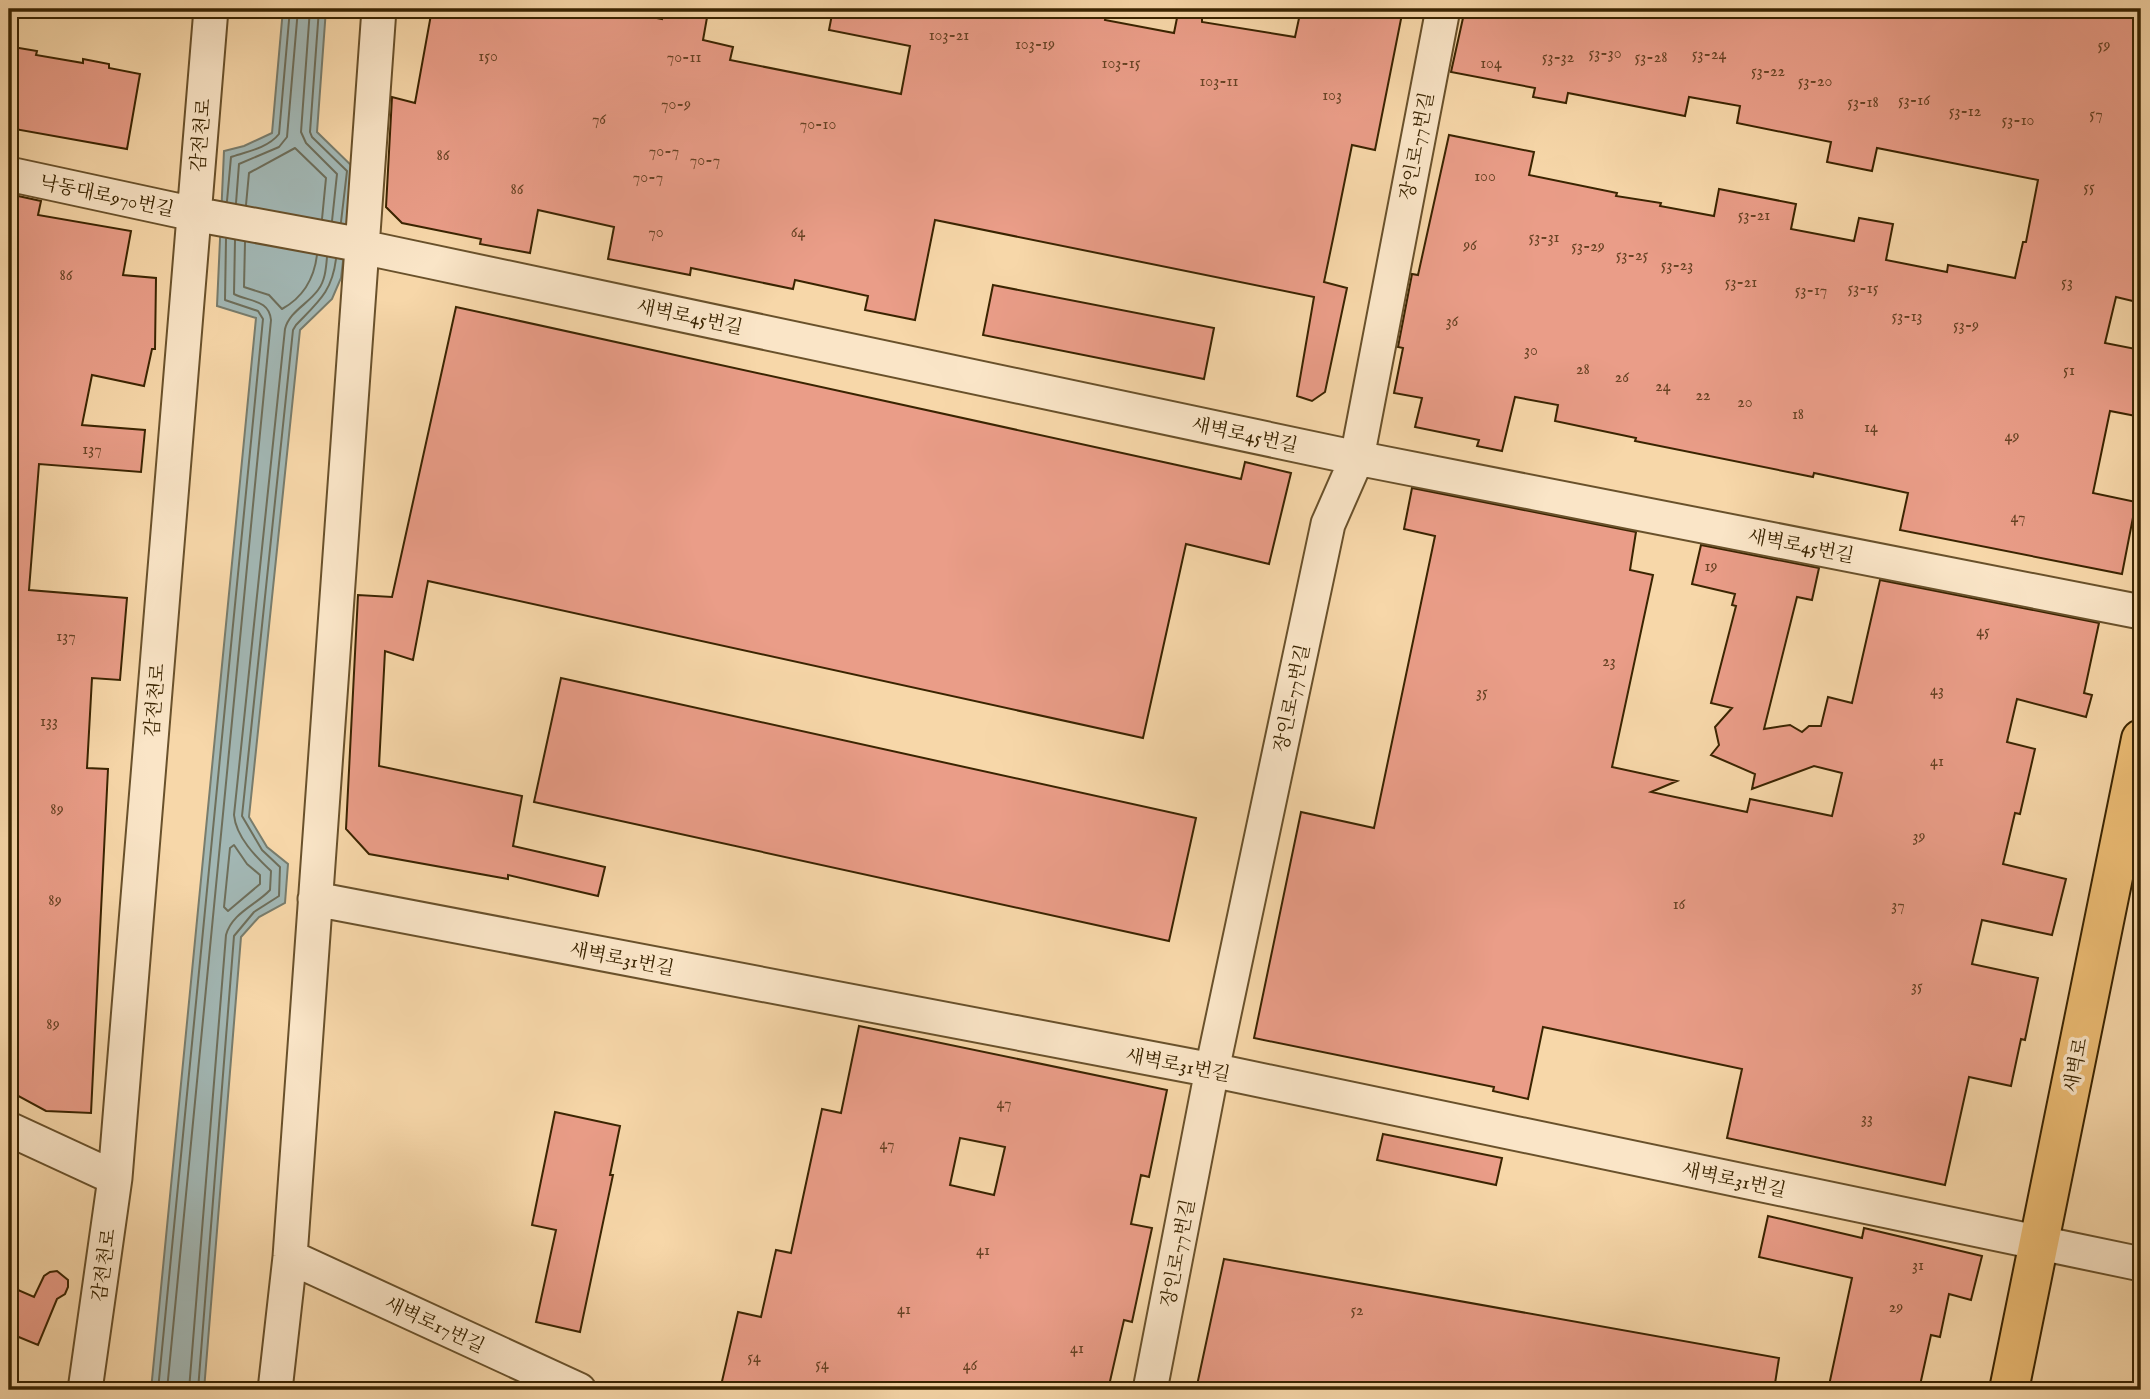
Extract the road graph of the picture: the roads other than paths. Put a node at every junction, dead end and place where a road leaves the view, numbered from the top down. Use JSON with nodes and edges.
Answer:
{"nodes":[{"id":1,"x":211,"y":9,"type":"edge"},
{"id":2,"x":379,"y":9,"type":"edge"},
{"id":3,"x":1443,"y":9,"type":"edge"},
{"id":4,"x":9,"y":174,"type":"edge"},
{"id":5,"x":200,"y":215,"type":"junction"},
{"id":6,"x":356,"y":245,"type":"junction"},
{"id":7,"x":1357,"y":458,"type":"junction"},
{"id":8,"x":2141,"y":612,"type":"edge"},
{"id":9,"x":2141,"y":739,"type":"edge"},
{"id":10,"x":315,"y":899,"type":"junction"},
{"id":11,"x":1212,"y":1070,"type":"junction"},
{"id":12,"x":9,"y":1129,"type":"edge"},
{"id":13,"x":115,"y":1178,"type":"junction"},
{"id":14,"x":2039,"y":1242,"type":"junction"},
{"id":15,"x":290,"y":1257,"type":"junction"},
{"id":16,"x":2141,"y":1264,"type":"edge"},
{"id":17,"x":85,"y":1390,"type":"edge"},
{"id":18,"x":275,"y":1390,"type":"edge"},
{"id":19,"x":579,"y":1390,"type":"edge"},
{"id":20,"x":1150,"y":1390,"type":"edge"},
{"id":21,"x":2009,"y":1390,"type":"edge"}],
"edges":[{"from":1,"to":5,"type":"street","name":"감전천로"},
{"from":2,"to":6,"type":"street"},
{"from":3,"to":7,"type":"street","name":"장인로77번길"},
{"from":4,"to":5,"type":"street","name":"낙동대로970번길"},
{"from":5,"to":6,"type":"street","name":"낙동대로970번길"},
{"from":5,"to":13,"type":"street","name":"감전천로"},
{"from":6,"to":7,"type":"street","name":"새벽로45번길"},
{"from":6,"to":10,"type":"street"},
{"from":7,"to":8,"type":"street","name":"새벽로45번길"},
{"from":7,"to":11,"type":"street","name":"장인로77번길"},
{"from":9,"to":14,"type":"main road","name":"새벽로"},
{"from":10,"to":11,"type":"street","name":"새벽로31번길"},
{"from":10,"to":15,"type":"street"},
{"from":11,"to":14,"type":"street","name":"새벽로31번길"},
{"from":11,"to":20,"type":"street","name":"장인로77번길"},
{"from":12,"to":13,"type":"street"},
{"from":13,"to":17,"type":"street","name":"감전천로"},
{"from":14,"to":16,"type":"street","name":"새벽로31번길"},
{"from":14,"to":21,"type":"main road","name":"새벽로"},
{"from":15,"to":18,"type":"street"},
{"from":15,"to":19,"type":"street","name":"새벽로17번길"}]}
